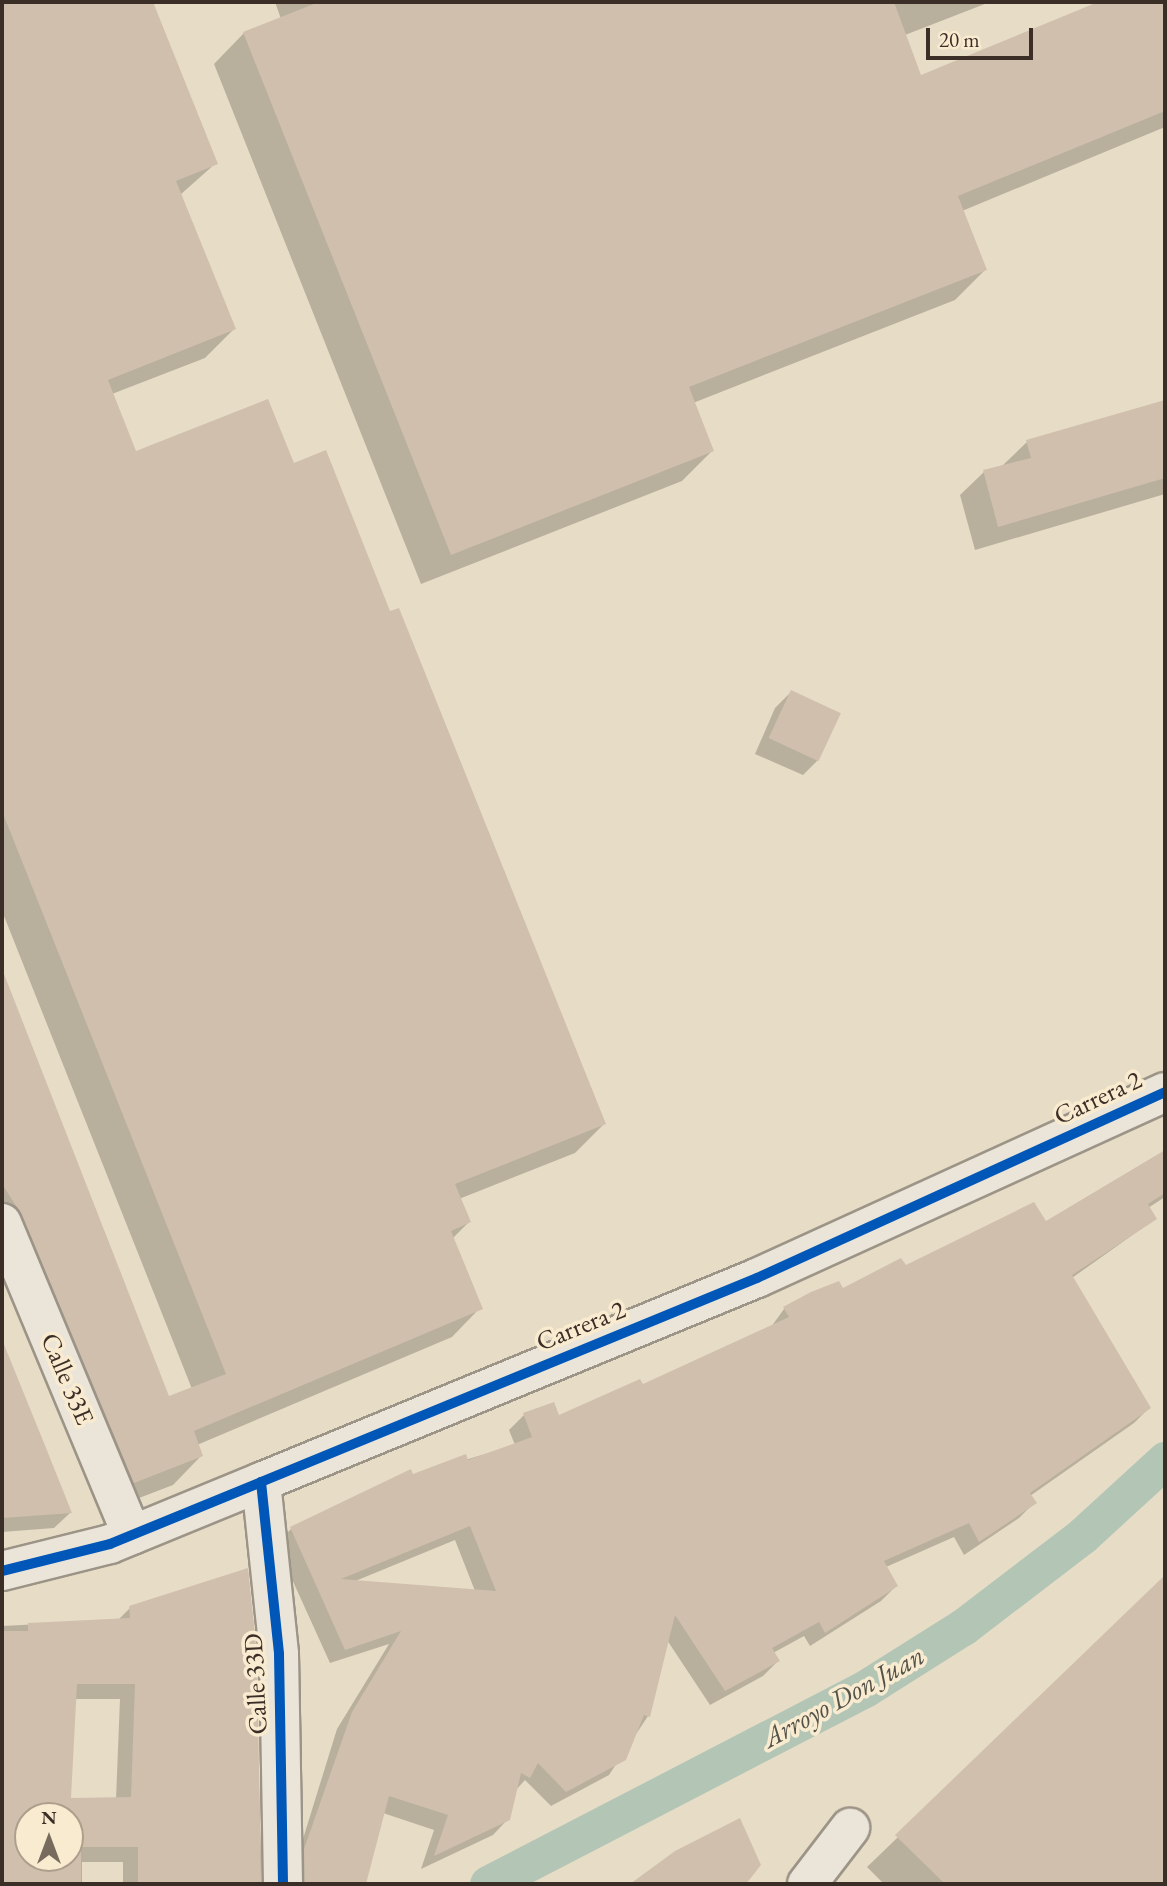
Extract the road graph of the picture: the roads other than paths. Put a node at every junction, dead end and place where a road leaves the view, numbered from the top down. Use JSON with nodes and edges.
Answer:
{"nodes":[{"id":1,"x":1165,"y":1092,"type":"edge"},
{"id":2,"x":2,"y":1223,"type":"edge"},
{"id":3,"x":261,"y":1482,"type":"junction"},
{"id":4,"x":132,"y":1535,"type":"junction"},
{"id":5,"x":2,"y":1571,"type":"edge"},
{"id":6,"x":850,"y":1828,"type":"dead end"},
{"id":7,"x":283,"y":1884,"type":"edge"},
{"id":8,"x":807,"y":1884,"type":"edge"}],
"edges":[{"from":1,"to":3,"type":"street","name":"Carrera 2"},
{"from":2,"to":4,"type":"street","name":"Calle 33E"},
{"from":3,"to":4,"type":"street","name":"Carrera 2"},
{"from":3,"to":7,"type":"street","name":"Calle 33D"},
{"from":4,"to":5,"type":"street","name":"Carrera 2"},
{"from":6,"to":8,"type":"street"}]}
